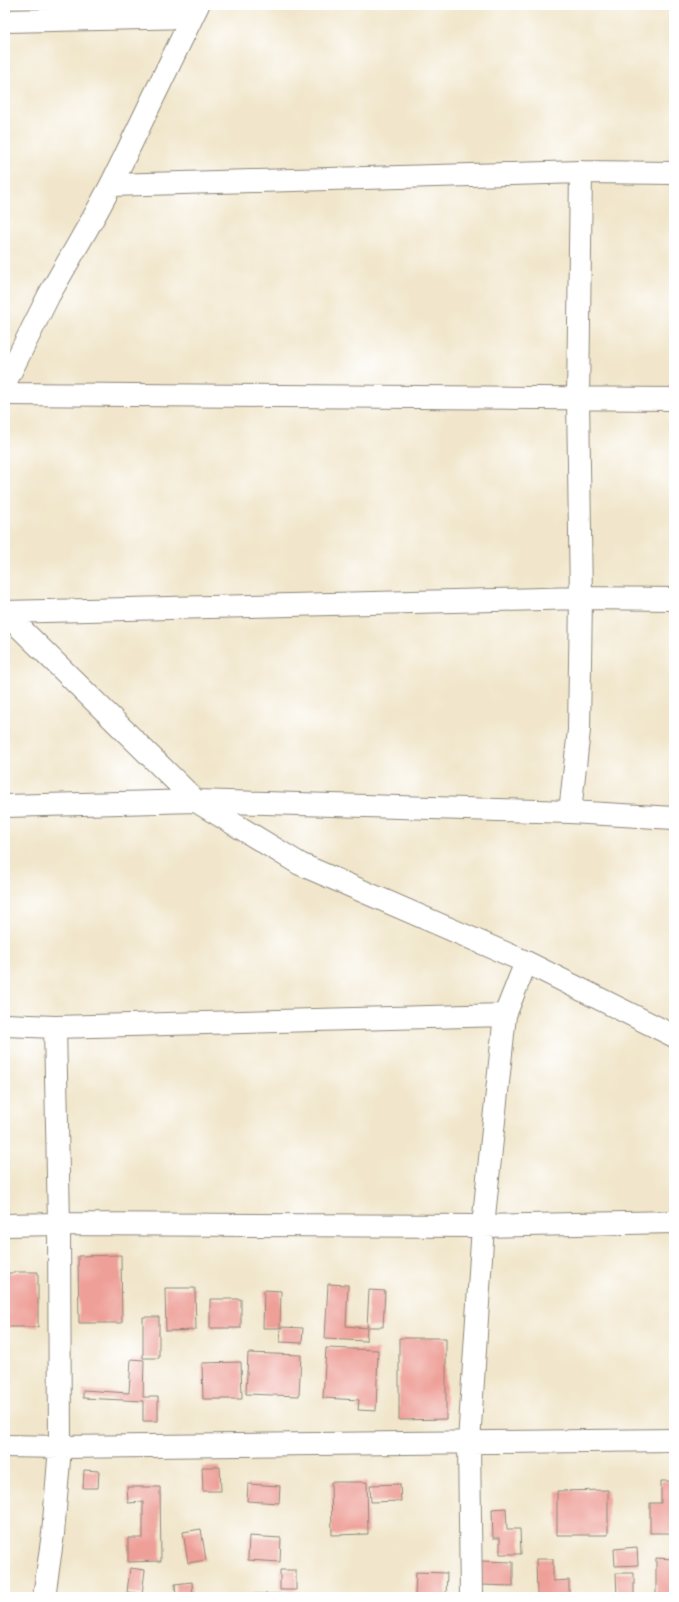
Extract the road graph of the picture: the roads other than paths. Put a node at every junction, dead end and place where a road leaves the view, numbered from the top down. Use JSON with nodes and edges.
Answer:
{"nodes":[{"id":1,"x":195,"y":11,"type":"edge"},
{"id":2,"x":5,"y":21,"type":"edge"},
{"id":3,"x":581,"y":172,"type":"junction"},
{"id":4,"x":674,"y":173,"type":"edge"},
{"id":5,"x":111,"y":185,"type":"junction"},
{"id":6,"x":5,"y":383,"type":"edge"},
{"id":7,"x":5,"y":394,"type":"edge"},
{"id":8,"x":578,"y":399,"type":"junction"},
{"id":9,"x":674,"y":399,"type":"edge"},
{"id":10,"x":581,"y":598,"type":"junction"},
{"id":11,"x":674,"y":599,"type":"edge"},
{"id":12,"x":5,"y":613,"type":"edge"},
{"id":13,"x":196,"y":801,"type":"junction"},
{"id":14,"x":5,"y":806,"type":"edge"},
{"id":15,"x":570,"y":812,"type":"junction"},
{"id":16,"x":674,"y":818,"type":"edge"},
{"id":17,"x":526,"y":962,"type":"junction"},
{"id":18,"x":505,"y":1015,"type":"junction"},
{"id":19,"x":5,"y":1025,"type":"edge"},
{"id":20,"x":55,"y":1027,"type":"junction"},
{"id":21,"x":674,"y":1036,"type":"edge"},
{"id":22,"x":674,"y":1222,"type":"edge"},
{"id":23,"x":59,"y":1224,"type":"junction"},
{"id":24,"x":5,"y":1225,"type":"edge"},
{"id":25,"x":483,"y":1226,"type":"junction"},
{"id":26,"x":674,"y":1440,"type":"edge"},
{"id":27,"x":469,"y":1442,"type":"junction"},
{"id":28,"x":5,"y":1446,"type":"edge"},
{"id":29,"x":60,"y":1447,"type":"junction"},
{"id":30,"x":44,"y":1597,"type":"edge"},
{"id":31,"x":471,"y":1597,"type":"edge"}],
"edges":[{"from":1,"to":2,"type":"street"},
{"from":1,"to":5,"type":"street"},
{"from":3,"to":4,"type":"street"},
{"from":3,"to":5,"type":"street"},
{"from":3,"to":8,"type":"street"},
{"from":5,"to":6,"type":"street"},
{"from":7,"to":8,"type":"street"},
{"from":8,"to":9,"type":"street"},
{"from":8,"to":10,"type":"street"},
{"from":10,"to":11,"type":"street"},
{"from":10,"to":12,"type":"street"},
{"from":10,"to":15,"type":"street"},
{"from":12,"to":13,"type":"street"},
{"from":13,"to":14,"type":"street"},
{"from":13,"to":15,"type":"street"},
{"from":13,"to":17,"type":"street"},
{"from":15,"to":16,"type":"street"},
{"from":17,"to":18,"type":"street"},
{"from":17,"to":21,"type":"street"},
{"from":18,"to":20,"type":"street"},
{"from":18,"to":25,"type":"street"},
{"from":19,"to":20,"type":"street"},
{"from":20,"to":23,"type":"street"},
{"from":22,"to":25,"type":"street"},
{"from":23,"to":24,"type":"street"},
{"from":23,"to":25,"type":"street"},
{"from":23,"to":29,"type":"street"},
{"from":25,"to":27,"type":"street"},
{"from":26,"to":27,"type":"street"},
{"from":27,"to":29,"type":"street"},
{"from":27,"to":31,"type":"street"},
{"from":28,"to":29,"type":"street"},
{"from":29,"to":30,"type":"street"}]}
